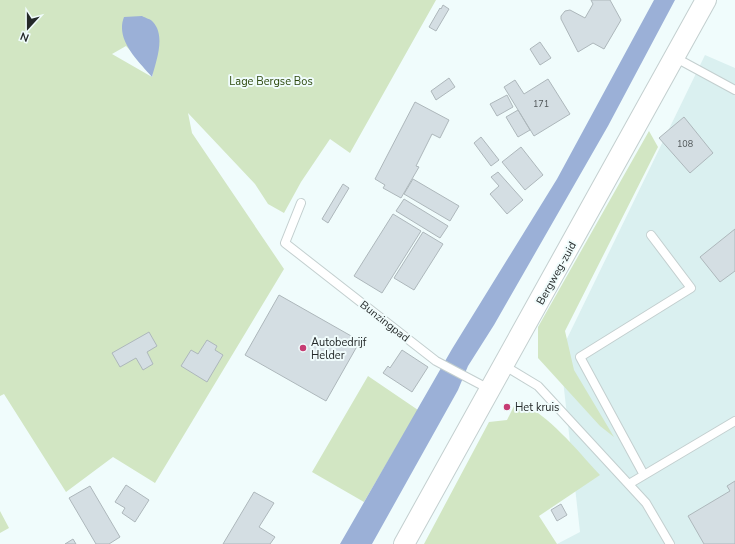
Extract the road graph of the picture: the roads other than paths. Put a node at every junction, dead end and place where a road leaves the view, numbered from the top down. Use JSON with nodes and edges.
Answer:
{"nodes":[{"id":1,"x":706,"y":0,"type":"edge"},
{"id":2,"x":676,"y":58,"type":"junction"},
{"id":3,"x":735,"y":90,"type":"edge"},
{"id":4,"x":301,"y":203,"type":"dead end"},
{"id":5,"x":651,"y":234,"type":"dead end"},
{"id":6,"x":505,"y":366,"type":"junction"},
{"id":7,"x":491,"y":390,"type":"junction"},
{"id":8,"x":735,"y":421,"type":"edge"},
{"id":9,"x":644,"y":475,"type":"junction"},
{"id":10,"x":629,"y":484,"type":"junction"},
{"id":11,"x":404,"y":544,"type":"edge"},
{"id":12,"x":670,"y":544,"type":"edge"}],
"edges":[{"from":1,"to":2,"type":"street","name":"Bergweg-zuid"},
{"from":2,"to":3,"type":"lane"},
{"from":2,"to":6,"type":"street","name":"Bergweg-zuid"},
{"from":4,"to":7,"type":"lane","name":"Bunzingpad"},
{"from":5,"to":9,"type":"lane"},
{"from":6,"to":7,"type":"street","name":"Bergweg-zuid"},
{"from":6,"to":10,"type":"lane"},
{"from":7,"to":11,"type":"street","name":"Bergweg-zuid"},
{"from":8,"to":9,"type":"lane"},
{"from":9,"to":10,"type":"lane"},
{"from":10,"to":12,"type":"lane"}]}
